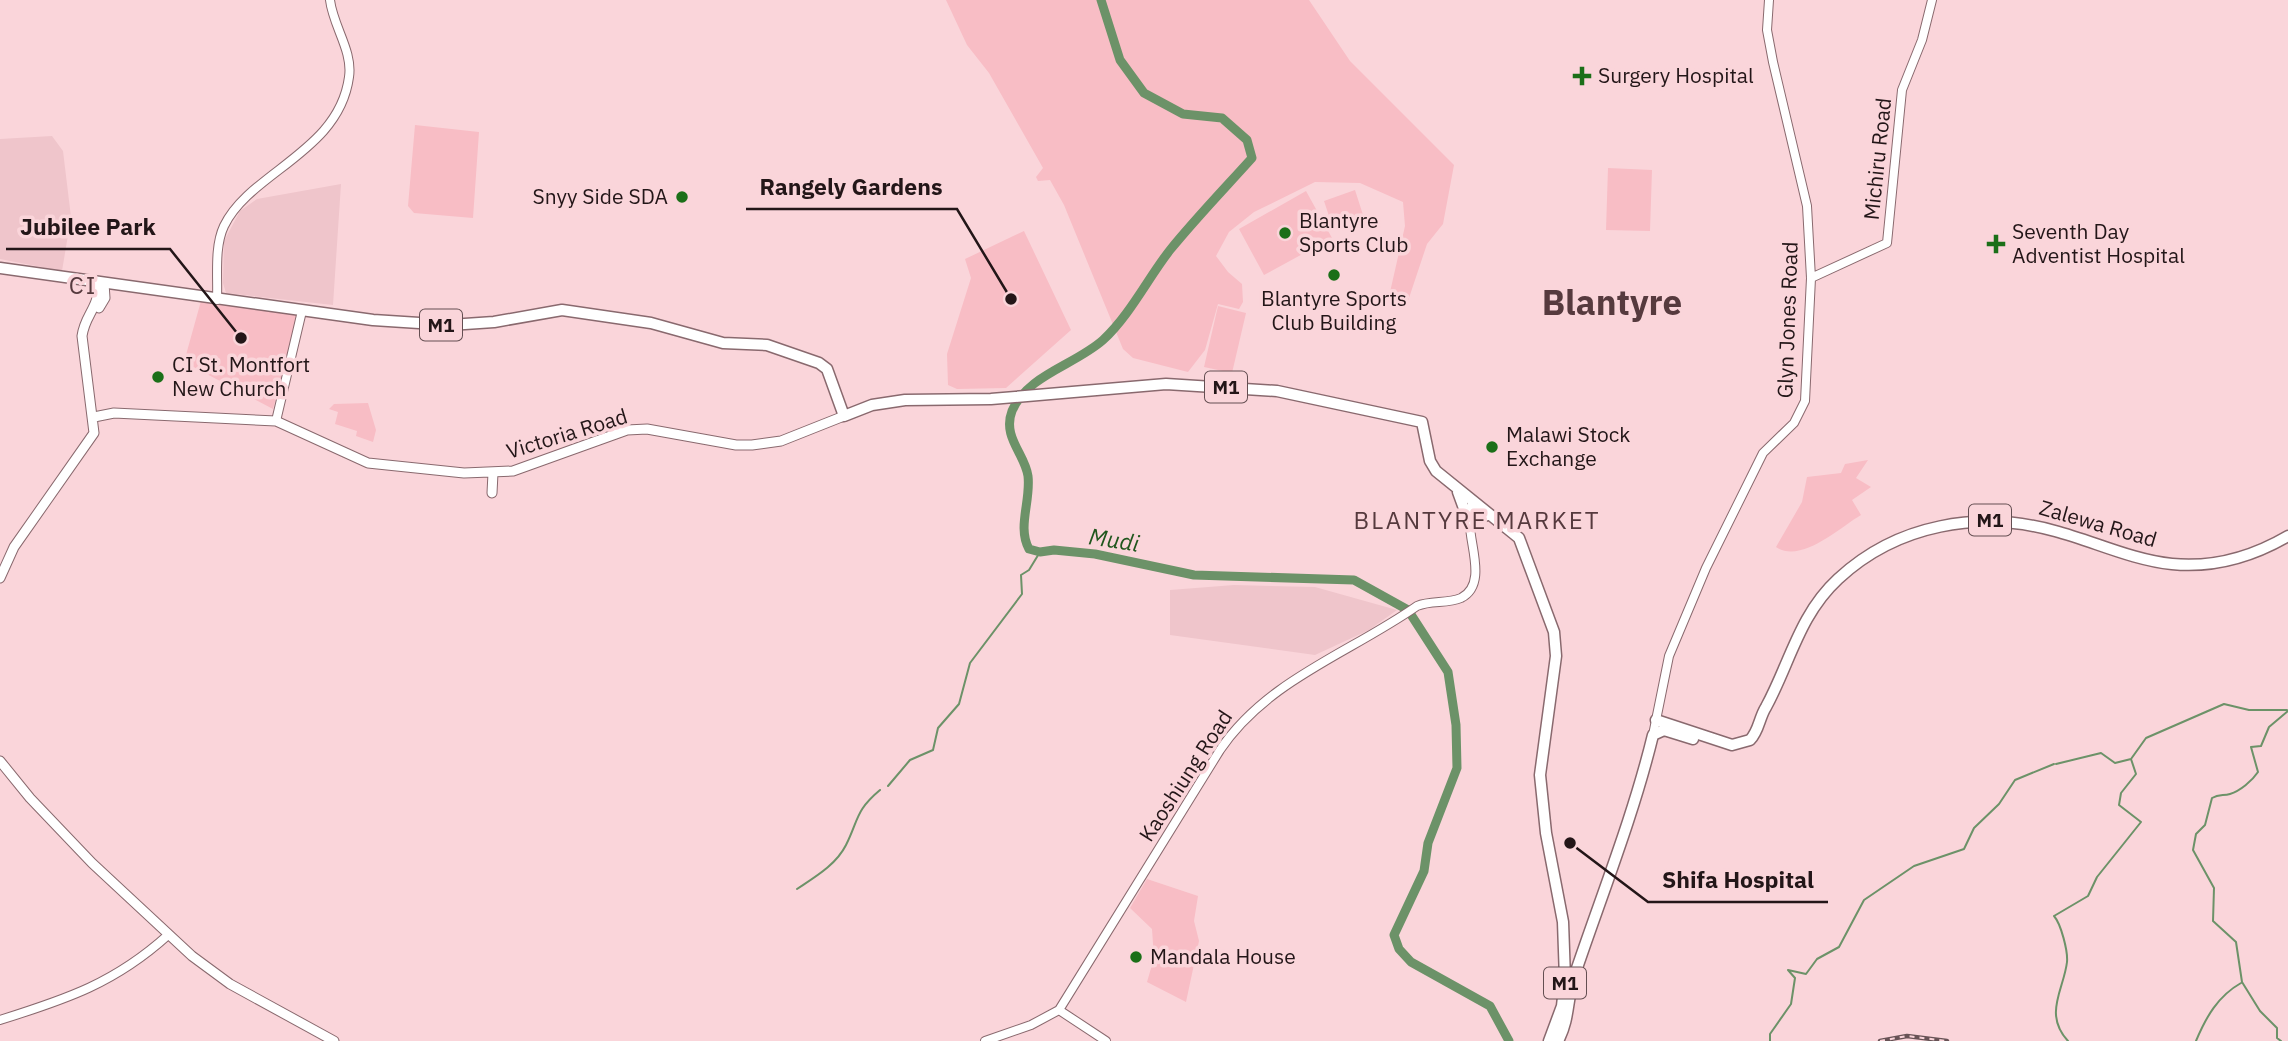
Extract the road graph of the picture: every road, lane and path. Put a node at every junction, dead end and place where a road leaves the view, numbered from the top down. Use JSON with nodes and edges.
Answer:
{"nodes":[{"id":1,"x":330,"y":0,"type":"edge"},
{"id":2,"x":1769,"y":0,"type":"edge"},
{"id":3,"x":1932,"y":0,"type":"edge"},
{"id":4,"x":0,"y":268,"type":"edge"},
{"id":5,"x":1811,"y":278,"type":"junction"},
{"id":6,"x":102,"y":283,"type":"junction"},
{"id":7,"x":217,"y":300,"type":"junction"},
{"id":8,"x":302,"y":311,"type":"junction"},
{"id":9,"x":844,"y":416,"type":"junction"},
{"id":10,"x":94,"y":417,"type":"junction"},
{"id":11,"x":276,"y":421,"type":"junction"},
{"id":12,"x":493,"y":473,"type":"junction"},
{"id":13,"x":1458,"y":491,"type":"junction"},
{"id":14,"x":492,"y":493,"type":"dead end"},
{"id":15,"x":1472,"y":502,"type":"junction"},
{"id":16,"x":1488,"y":515,"type":"junction"},
{"id":17,"x":1470,"y":525,"type":"junction"},
{"id":18,"x":2288,"y":536,"type":"edge"},
{"id":19,"x":0,"y":578,"type":"edge"},
{"id":20,"x":1769,"y":702,"type":"junction"},
{"id":21,"x":1656,"y":720,"type":"junction"},
{"id":22,"x":1653,"y":735,"type":"junction"},
{"id":23,"x":0,"y":761,"type":"edge"},
{"id":24,"x":167,"y":935,"type":"junction"},
{"id":25,"x":1059,"y":1010,"type":"junction"},
{"id":26,"x":0,"y":1020,"type":"edge"},
{"id":27,"x":334,"y":1041,"type":"edge"},
{"id":28,"x":985,"y":1041,"type":"edge"},
{"id":29,"x":1106,"y":1041,"type":"edge"},
{"id":30,"x":1549,"y":1041,"type":"edge"},
{"id":31,"x":1561,"y":1041,"type":"edge"}],
"edges":[{"from":1,"to":7,"type":"street"},
{"from":2,"to":5,"type":"street","name":"Glyn Jones Road"},
{"from":3,"to":5,"type":"street","name":"Michiru Road"},
{"from":4,"to":6,"type":"highway","number":"M1"},
{"from":5,"to":21,"type":"street","name":"Glyn Jones Road"},
{"from":6,"to":7,"type":"highway","number":"M1"},
{"from":6,"to":10,"type":"main road"},
{"from":7,"to":8,"type":"highway","number":"M1"},
{"from":8,"to":9,"type":"highway","number":"M1"},
{"from":8,"to":11,"type":"street"},
{"from":9,"to":12,"type":"main road","name":"Victoria Road"},
{"from":9,"to":13,"type":"highway","number":"M1"},
{"from":10,"to":11,"type":"main road","name":"Victoria Road"},
{"from":10,"to":19,"type":"main road"},
{"from":11,"to":12,"type":"main road","name":"Victoria Road"},
{"from":12,"to":14,"type":"main road"},
{"from":13,"to":15,"type":"highway","number":"M1"},
{"from":13,"to":17,"type":"highway"},
{"from":15,"to":16,"type":"highway","number":"M1"},
{"from":15,"to":17,"type":"street","name":"Kaoshiung Road"},
{"from":16,"to":17,"type":"highway"},
{"from":16,"to":30,"type":"highway","number":"M1"},
{"from":17,"to":25,"type":"street","name":"Kaoshiung Road"},
{"from":18,"to":20,"type":"highway","name":"Zalewa Road","number":"M1"},
{"from":20,"to":21,"type":"highway","name":"Zalewa Road","number":"M1"},
{"from":20,"to":22,"type":"highway","name":"Zalewa Road","number":"M1"},
{"from":21,"to":22,"type":"street","name":"Glyn Jones Road"},
{"from":22,"to":31,"type":"highway","number":"M1"},
{"from":23,"to":24,"type":"main road"},
{"from":24,"to":26,"type":"street"},
{"from":24,"to":27,"type":"main road"},
{"from":25,"to":28,"type":"street"},
{"from":25,"to":29,"type":"street"}]}
